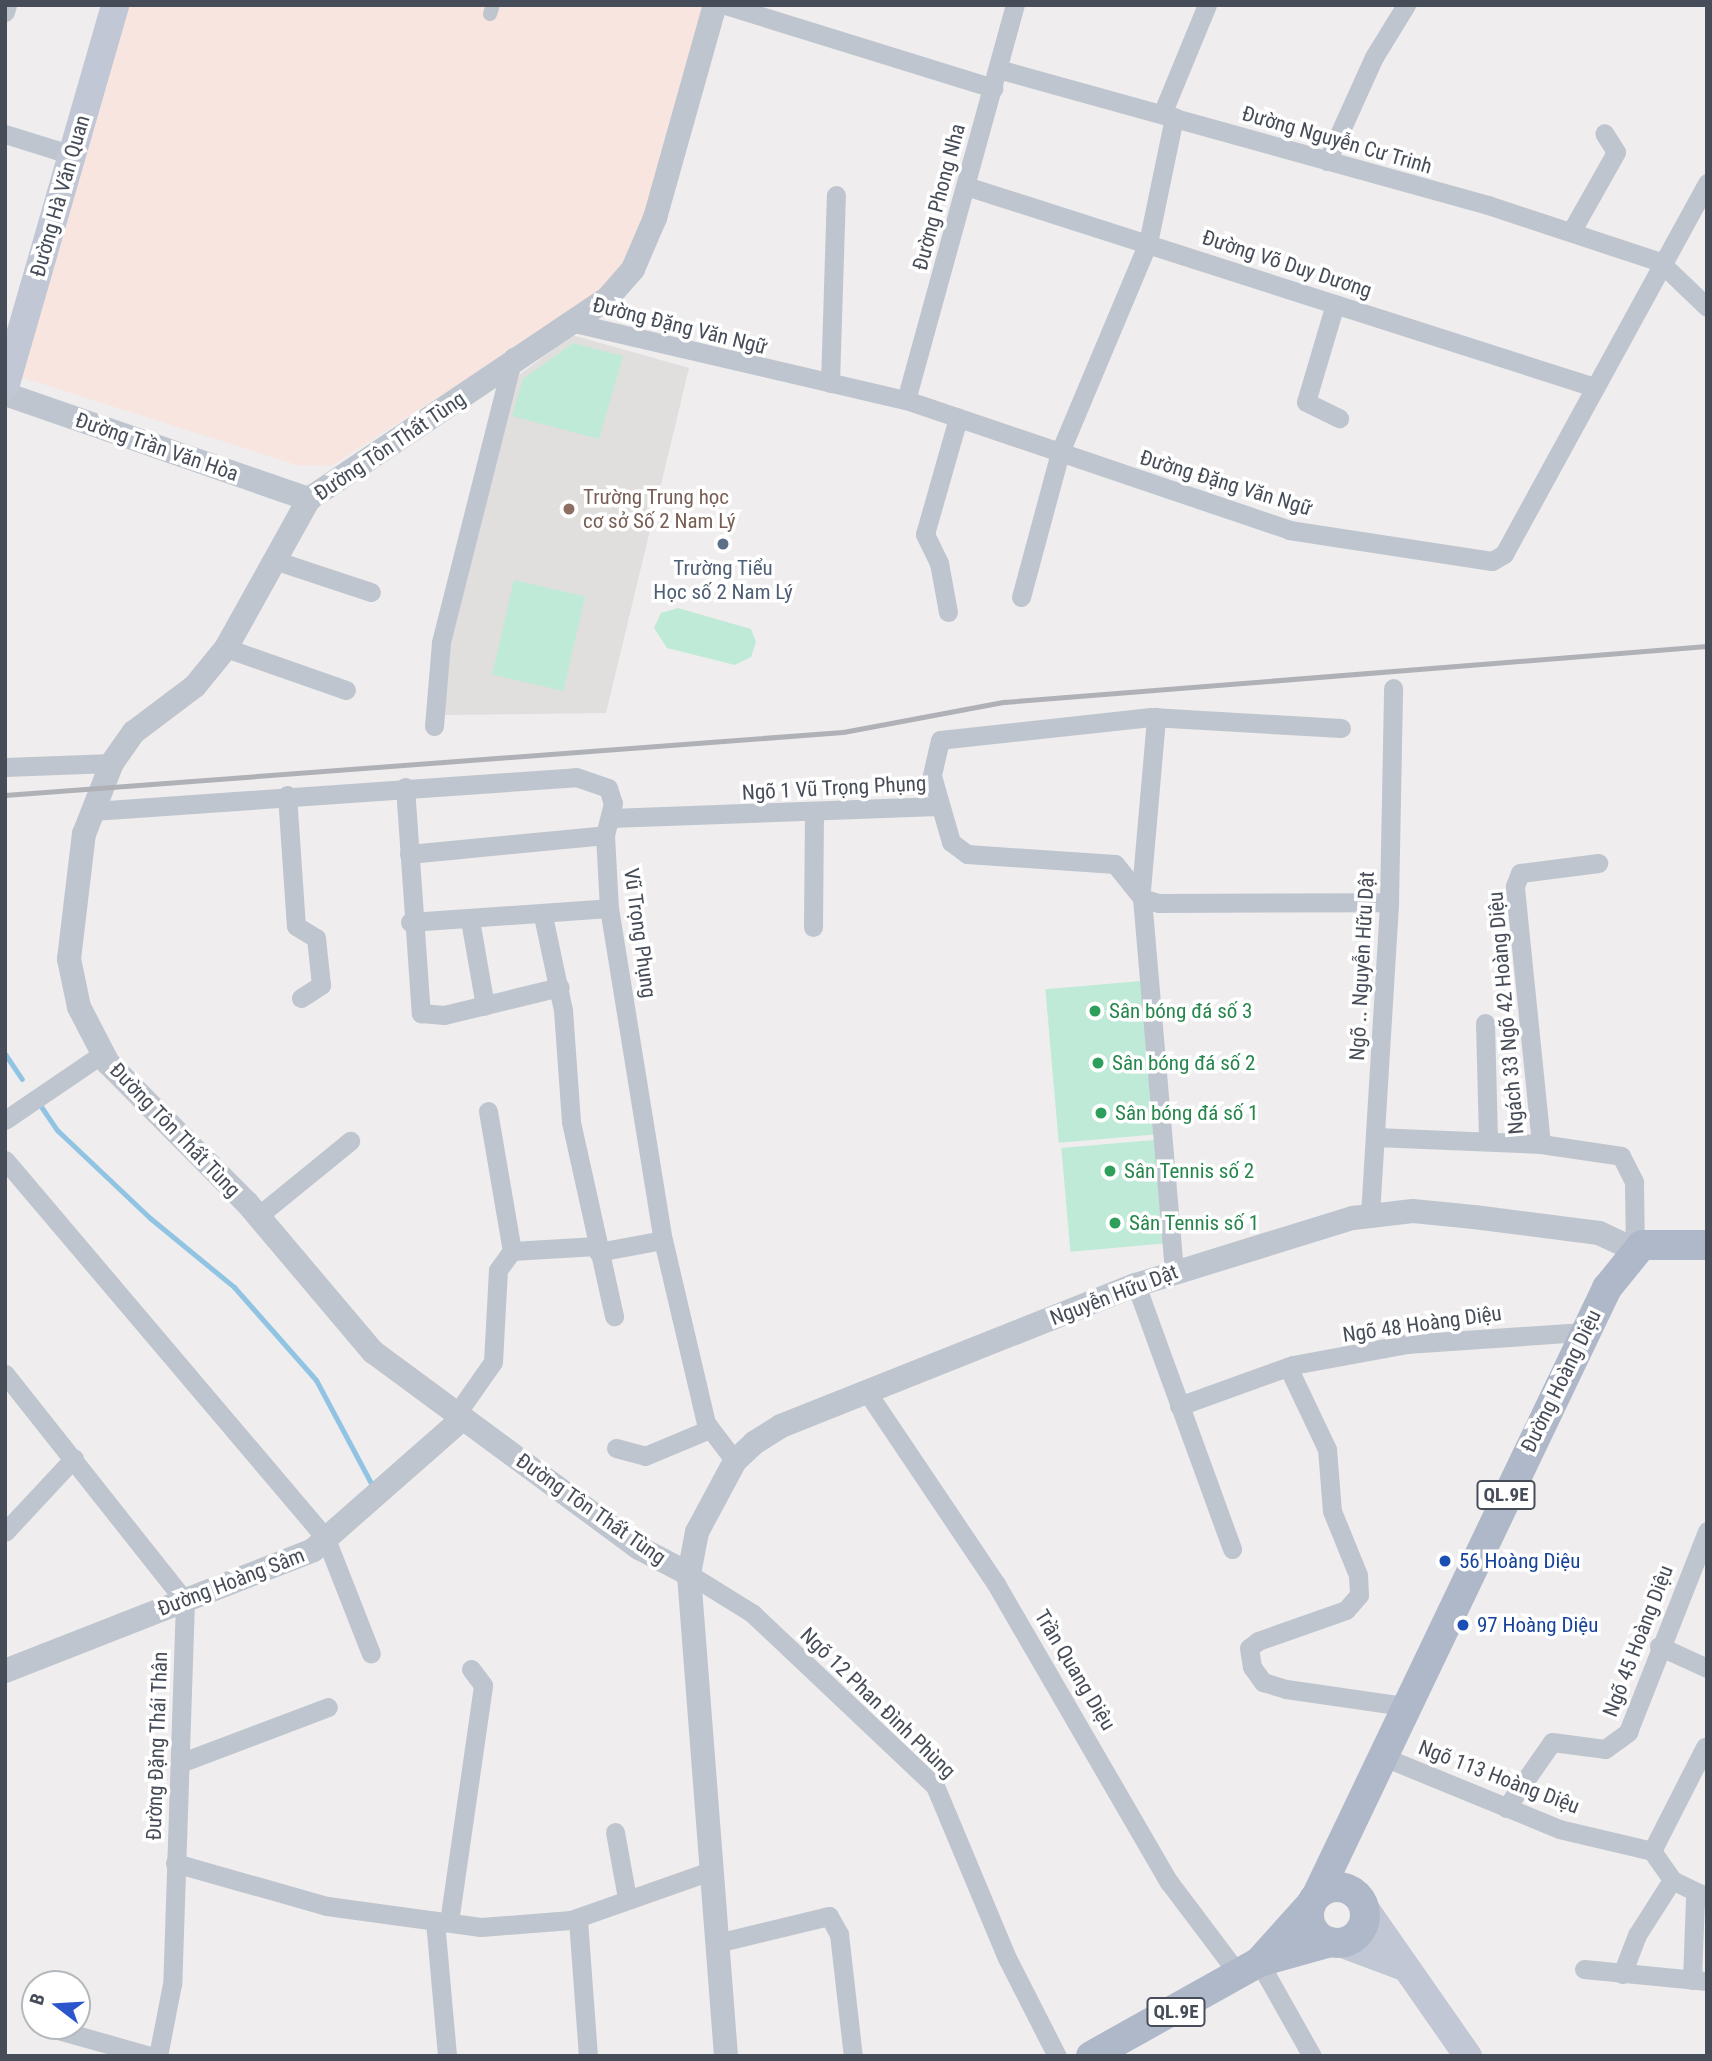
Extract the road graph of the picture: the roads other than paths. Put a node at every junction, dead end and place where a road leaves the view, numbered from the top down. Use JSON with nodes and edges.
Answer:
{"nodes":[{"id":1,"x":7,"y":5,"type":"edge"},
{"id":2,"x":115,"y":5,"type":"edge"},
{"id":3,"x":715,"y":5,"type":"edge"},
{"id":4,"x":725,"y":5,"type":"edge"},
{"id":5,"x":1015,"y":5,"type":"edge"},
{"id":6,"x":1207,"y":5,"type":"edge"},
{"id":7,"x":1406,"y":5,"type":"edge"},
{"id":8,"x":5,"y":12,"type":"edge"},
{"id":9,"x":995,"y":78,"type":"junction"},
{"id":10,"x":1168,"y":115,"type":"junction"},
{"id":11,"x":1604,"y":133,"type":"dead end"},
{"id":12,"x":5,"y":134,"type":"edge"},
{"id":13,"x":72,"y":155,"type":"junction"},
{"id":14,"x":1328,"y":161,"type":"junction"},
{"id":15,"x":1707,"y":183,"type":"edge"},
{"id":16,"x":966,"y":186,"type":"junction"},
{"id":17,"x":836,"y":195,"type":"dead end"},
{"id":18,"x":1571,"y":232,"type":"junction"},
{"id":19,"x":1148,"y":243,"type":"junction"},
{"id":20,"x":1660,"y":262,"type":"junction"},
{"id":21,"x":1335,"y":304,"type":"junction"},
{"id":22,"x":1707,"y":307,"type":"edge"},
{"id":23,"x":570,"y":322,"type":"junction"},
{"id":24,"x":513,"y":357,"type":"junction"},
{"id":25,"x":830,"y":383,"type":"junction"},
{"id":26,"x":6,"y":384,"type":"edge"},
{"id":27,"x":1594,"y":387,"type":"junction"},
{"id":28,"x":906,"y":400,"type":"junction"},
{"id":29,"x":958,"y":418,"type":"junction"},
{"id":30,"x":1339,"y":418,"type":"dead end"},
{"id":31,"x":1060,"y":452,"type":"junction"},
{"id":32,"x":309,"y":499,"type":"junction"},
{"id":33,"x":274,"y":560,"type":"junction"},
{"id":34,"x":371,"y":592,"type":"dead end"},
{"id":35,"x":1021,"y":597,"type":"dead end"},
{"id":36,"x":948,"y":612,"type":"dead end"},
{"id":37,"x":226,"y":648,"type":"junction"},
{"id":38,"x":1393,"y":688,"type":"dead end"},
{"id":39,"x":346,"y":690,"type":"dead end"},
{"id":40,"x":1156,"y":717,"type":"junction"},
{"id":41,"x":434,"y":726,"type":"dead end"},
{"id":42,"x":1340,"y":729,"type":"dead end"},
{"id":43,"x":112,"y":763,"type":"junction"},
{"id":44,"x":5,"y":767,"type":"edge"},
{"id":45,"x":405,"y":788,"type":"junction"},
{"id":46,"x":287,"y":795,"type":"junction"},
{"id":47,"x":938,"y":806,"type":"junction"},
{"id":48,"x":93,"y":811,"type":"junction"},
{"id":49,"x":814,"y":812,"type":"junction"},
{"id":50,"x":608,"y":827,"type":"junction"},
{"id":51,"x":409,"y":854,"type":"junction"},
{"id":52,"x":1598,"y":863,"type":"dead end"},
{"id":53,"x":1141,"y":894,"type":"junction"},
{"id":54,"x":1390,"y":902,"type":"junction"},
{"id":55,"x":610,"y":908,"type":"junction"},
{"id":56,"x":543,"y":916,"type":"junction"},
{"id":57,"x":470,"y":920,"type":"junction"},
{"id":58,"x":410,"y":922,"type":"junction"},
{"id":59,"x":813,"y":927,"type":"dead end"},
{"id":60,"x":560,"y":987,"type":"junction"},
{"id":61,"x":301,"y":998,"type":"dead end"},
{"id":62,"x":485,"y":1006,"type":"junction"},
{"id":63,"x":1485,"y":1023,"type":"dead end"},
{"id":64,"x":102,"y":1054,"type":"junction"},
{"id":65,"x":488,"y":1111,"type":"dead end"},
{"id":66,"x":5,"y":1120,"type":"edge"},
{"id":67,"x":1375,"y":1137,"type":"junction"},
{"id":68,"x":350,"y":1141,"type":"dead end"},
{"id":69,"x":1488,"y":1141,"type":"junction"},
{"id":70,"x":1541,"y":1144,"type":"junction"},
{"id":71,"x":5,"y":1160,"type":"edge"},
{"id":72,"x":1370,"y":1215,"type":"junction"},
{"id":73,"x":258,"y":1216,"type":"junction"},
{"id":74,"x":663,"y":1240,"type":"junction"},
{"id":75,"x":1707,"y":1245,"type":"edge"},
{"id":76,"x":597,"y":1249,"type":"junction"},
{"id":77,"x":1635,"y":1250,"type":"junction"},
{"id":78,"x":512,"y":1251,"type":"junction"},
{"id":79,"x":1174,"y":1271,"type":"junction"},
{"id":80,"x":1136,"y":1285,"type":"junction"},
{"id":81,"x":614,"y":1316,"type":"dead end"},
{"id":82,"x":1584,"y":1332,"type":"junction"},
{"id":83,"x":1288,"y":1367,"type":"junction"},
{"id":84,"x":5,"y":1374,"type":"edge"},
{"id":85,"x":867,"y":1392,"type":"junction"},
{"id":86,"x":1179,"y":1406,"type":"junction"},
{"id":87,"x":458,"y":1418,"type":"junction"},
{"id":88,"x":710,"y":1429,"type":"junction"},
{"id":89,"x":616,"y":1448,"type":"dead end"},
{"id":90,"x":74,"y":1458,"type":"junction"},
{"id":91,"x":735,"y":1461,"type":"junction"},
{"id":92,"x":1707,"y":1531,"type":"edge"},
{"id":93,"x":5,"y":1532,"type":"edge"},
{"id":94,"x":326,"y":1539,"type":"junction"},
{"id":95,"x":1232,"y":1549,"type":"dead end"},
{"id":96,"x":689,"y":1574,"type":"junction"},
{"id":97,"x":184,"y":1601,"type":"junction"},
{"id":98,"x":1659,"y":1646,"type":"junction"},
{"id":99,"x":371,"y":1654,"type":"dead end"},
{"id":100,"x":1707,"y":1668,"type":"edge"},
{"id":101,"x":471,"y":1669,"type":"dead end"},
{"id":102,"x":5,"y":1671,"type":"edge"},
{"id":103,"x":1404,"y":1706,"type":"junction"},
{"id":104,"x":328,"y":1707,"type":"dead end"},
{"id":105,"x":1705,"y":1747,"type":"edge"},
{"id":106,"x":1379,"y":1755,"type":"junction"},
{"id":107,"x":180,"y":1763,"type":"junction"},
{"id":108,"x":1506,"y":1808,"type":"junction"},
{"id":109,"x":1352,"y":1811,"type":"junction"},
{"id":110,"x":615,"y":1832,"type":"dead end"},
{"id":111,"x":1652,"y":1851,"type":"junction"},
{"id":112,"x":175,"y":1863,"type":"junction"},
{"id":113,"x":710,"y":1871,"type":"junction"},
{"id":114,"x":1672,"y":1880,"type":"junction"},
{"id":115,"x":1701,"y":1897,"type":"edge"},
{"id":116,"x":627,"y":1898,"type":"junction"},
{"id":117,"x":1314,"y":1899,"type":"junction"},
{"id":118,"x":1360,"y":1901,"type":"junction"},
{"id":119,"x":571,"y":1920,"type":"junction"},
{"id":120,"x":442,"y":1921,"type":"junction"},
{"id":121,"x":1333,"y":1942,"type":"junction"},
{"id":122,"x":717,"y":1943,"type":"junction"},
{"id":123,"x":1404,"y":1967,"type":"junction"},
{"id":124,"x":1249,"y":1968,"type":"junction"},
{"id":125,"x":1584,"y":1969,"type":"dead end"},
{"id":126,"x":1622,"y":1974,"type":"junction"},
{"id":127,"x":1700,"y":1981,"type":"edge"},
{"id":128,"x":91,"y":2039,"type":"edge"},
{"id":129,"x":1122,"y":2049,"type":"edge"},
{"id":130,"x":151,"y":2056,"type":"edge"},
{"id":131,"x":158,"y":2056,"type":"edge"},
{"id":132,"x":447,"y":2056,"type":"edge"},
{"id":133,"x":588,"y":2056,"type":"edge"},
{"id":134,"x":726,"y":2056,"type":"edge"},
{"id":135,"x":853,"y":2056,"type":"edge"},
{"id":136,"x":1057,"y":2056,"type":"edge"},
{"id":137,"x":1091,"y":2056,"type":"edge"},
{"id":138,"x":1312,"y":2056,"type":"edge"},
{"id":139,"x":1468,"y":2056,"type":"edge"}],
"edges":[{"from":1,"to":8,"type":"street"},
{"from":2,"to":13,"type":"main road","name":"Đường Hà Văn Quan"},
{"from":3,"to":23,"type":"street","name":"Đường Tôn Thất Tùng"},
{"from":4,"to":9,"type":"street","name":"Đường Nguyễn Cư Trinh"},
{"from":5,"to":9,"type":"street","name":"Đường Phong Nha"},
{"from":6,"to":10,"type":"street"},
{"from":7,"to":14,"type":"street"},
{"from":9,"to":10,"type":"street","name":"Đường Nguyễn Cư Trinh"},
{"from":9,"to":16,"type":"street","name":"Đường Phong Nha"},
{"from":10,"to":14,"type":"street","name":"Đường Nguyễn Cư Trinh"},
{"from":10,"to":19,"type":"street"},
{"from":11,"to":18,"type":"street"},
{"from":12,"to":13,"type":"street"},
{"from":13,"to":26,"type":"main road","name":"Đường Hà Văn Quan"},
{"from":14,"to":18,"type":"street","name":"Đường Nguyễn Cư Trinh"},
{"from":15,"to":20,"type":"street","name":"Đường Đặng Văn Ngữ"},
{"from":16,"to":19,"type":"street","name":"Đường Võ Duy Dương"},
{"from":16,"to":28,"type":"street","name":"Đường Phong Nha"},
{"from":17,"to":25,"type":"street"},
{"from":18,"to":20,"type":"street","name":"Đường Nguyễn Cư Trinh"},
{"from":19,"to":21,"type":"street","name":"Đường Võ Duy Dương"},
{"from":19,"to":31,"type":"street"},
{"from":20,"to":22,"type":"street"},
{"from":20,"to":27,"type":"street","name":"Đường Đặng Văn Ngữ"},
{"from":21,"to":27,"type":"street","name":"Đường Võ Duy Dương"},
{"from":21,"to":30,"type":"street"},
{"from":23,"to":24,"type":"street","name":"Đường Tôn Thất Tùng"},
{"from":23,"to":25,"type":"street","name":"Đường Đặng Văn Ngữ"},
{"from":24,"to":32,"type":"street","name":"Đường Tôn Thất Tùng"},
{"from":24,"to":41,"type":"street"},
{"from":25,"to":28,"type":"street","name":"Đường Đặng Văn Ngữ"},
{"from":26,"to":32,"type":"street","name":"Đường Trần Văn Hòa"},
{"from":27,"to":31,"type":"street","name":"Đường Đặng Văn Ngữ"},
{"from":28,"to":29,"type":"street","name":"Đường Đặng Văn Ngữ"},
{"from":29,"to":31,"type":"street","name":"Đường Đặng Văn Ngữ"},
{"from":29,"to":36,"type":"street"},
{"from":31,"to":35,"type":"street"},
{"from":32,"to":33,"type":"street","name":"Đường Tôn Thất Tùng"},
{"from":33,"to":34,"type":"street"},
{"from":33,"to":37,"type":"street","name":"Đường Tôn Thất Tùng"},
{"from":37,"to":39,"type":"street"},
{"from":37,"to":43,"type":"street","name":"Đường Tôn Thất Tùng"},
{"from":38,"to":54,"type":"street","name":"Ngõ .. Nguyễn Hữu Dật"},
{"from":40,"to":42,"type":"street"},
{"from":40,"to":47,"type":"street"},
{"from":40,"to":53,"type":"street"},
{"from":43,"to":44,"type":"street"},
{"from":43,"to":48,"type":"street","name":"Đường Tôn Thất Tùng"},
{"from":45,"to":46,"type":"street","name":"Vũ Trọng Phụng"},
{"from":45,"to":50,"type":"street","name":"Vũ Trọng Phụng"},
{"from":45,"to":51,"type":"street"},
{"from":46,"to":48,"type":"street","name":"Vũ Trọng Phụng"},
{"from":46,"to":61,"type":"street"},
{"from":47,"to":49,"type":"street","name":"Ngõ 1 Vũ Trọng Phụng"},
{"from":47,"to":53,"type":"street","name":"Ngõ 1 Vũ Trọng Phụng"},
{"from":48,"to":64,"type":"street","name":"Đường Tôn Thất Tùng"},
{"from":49,"to":50,"type":"street","name":"Ngõ 1 Vũ Trọng Phụng"},
{"from":49,"to":59,"type":"street"},
{"from":50,"to":51,"type":"street","name":"Ngõ 1 Vũ Trọng Phụng"},
{"from":50,"to":55,"type":"street","name":"Vũ Trọng Phụng"},
{"from":51,"to":58,"type":"street"},
{"from":52,"to":70,"type":"street","name":"Ngách 33 Ngõ 42 Hoàng Diệu"},
{"from":53,"to":54,"type":"street"},
{"from":53,"to":79,"type":"street"},
{"from":54,"to":67,"type":"street","name":"Ngõ .. Nguyễn Hữu Dật"},
{"from":55,"to":56,"type":"street"},
{"from":55,"to":74,"type":"street","name":"Vũ Trọng Phụng"},
{"from":56,"to":57,"type":"street"},
{"from":56,"to":60,"type":"street"},
{"from":57,"to":58,"type":"street"},
{"from":57,"to":62,"type":"street"},
{"from":58,"to":62,"type":"street"},
{"from":60,"to":62,"type":"street"},
{"from":60,"to":76,"type":"street"},
{"from":63,"to":69,"type":"street"},
{"from":64,"to":66,"type":"street"},
{"from":64,"to":73,"type":"street","name":"Đường Tôn Thất Tùng"},
{"from":65,"to":78,"type":"street"},
{"from":67,"to":69,"type":"street"},
{"from":67,"to":72,"type":"street","name":"Ngõ .. Nguyễn Hữu Dật"},
{"from":68,"to":73,"type":"street"},
{"from":69,"to":70,"type":"street"},
{"from":70,"to":77,"type":"street"},
{"from":71,"to":94,"type":"street"},
{"from":72,"to":77,"type":"street","name":"Nguyễn Hữu Dật"},
{"from":72,"to":79,"type":"street","name":"Nguyễn Hữu Dật"},
{"from":73,"to":87,"type":"street","name":"Đường Tôn Thất Tùng"},
{"from":74,"to":76,"type":"street"},
{"from":74,"to":88,"type":"street","name":"Vũ Trọng Phụng"},
{"from":75,"to":77,"type":"main road"},
{"from":76,"to":78,"type":"street"},
{"from":76,"to":81,"type":"street"},
{"from":77,"to":82,"type":"main road","name":"Đường Hoàng Diệu","number":"QL.9E"},
{"from":78,"to":87,"type":"street"},
{"from":79,"to":80,"type":"street","name":"Nguyễn Hữu Dật"},
{"from":80,"to":85,"type":"street","name":"Nguyễn Hữu Dật"},
{"from":80,"to":86,"type":"street"},
{"from":82,"to":83,"type":"street","name":"Ngõ 48 Hoàng Diệu"},
{"from":82,"to":103,"type":"main road","name":"Đường Hoàng Diệu","number":"QL.9E"},
{"from":83,"to":86,"type":"street","name":"Ngõ 48 Hoàng Diệu"},
{"from":83,"to":103,"type":"street"},
{"from":84,"to":90,"type":"street"},
{"from":85,"to":91,"type":"street","name":"Nguyễn Hữu Dật"},
{"from":85,"to":124,"type":"street","name":"Trần Quang Diệu"},
{"from":86,"to":95,"type":"street"},
{"from":87,"to":94,"type":"street","name":"Đường Hoàng Sâm"},
{"from":87,"to":96,"type":"street","name":"Đường Tôn Thất Tùng"},
{"from":88,"to":89,"type":"street"},
{"from":88,"to":91,"type":"street","name":"Vũ Trọng Phụng"},
{"from":90,"to":93,"type":"street"},
{"from":90,"to":97,"type":"street"},
{"from":91,"to":96,"type":"street","name":"Nguyễn Hữu Dật"},
{"from":92,"to":98,"type":"street","name":"Ngõ 45 Hoàng Diệu"},
{"from":94,"to":97,"type":"street","name":"Đường Hoàng Sâm"},
{"from":94,"to":99,"type":"street"},
{"from":96,"to":113,"type":"street","name":"Đường Tôn Thất Tùng"},
{"from":96,"to":136,"type":"street","name":"Ngõ 12 Phan Đình Phùng"},
{"from":97,"to":102,"type":"street","name":"Đường Hoàng Sâm"},
{"from":97,"to":107,"type":"street","name":"Đường Đặng Thái Thân"},
{"from":98,"to":100,"type":"street"},
{"from":98,"to":108,"type":"street","name":"Ngõ 45 Hoàng Diệu"},
{"from":101,"to":120,"type":"street"},
{"from":103,"to":106,"type":"main road","name":"Đường Hoàng Diệu","number":"QL.9E"},
{"from":104,"to":107,"type":"street"},
{"from":105,"to":111,"type":"street"},
{"from":106,"to":108,"type":"street","name":"Ngõ 113 Hoàng Diệu"},
{"from":106,"to":109,"type":"main road","name":"Đường Hoàng Diệu","number":"QL.9E"},
{"from":107,"to":112,"type":"street","name":"Đường Đặng Thái Thân"},
{"from":108,"to":111,"type":"street","name":"Ngõ 113 Hoàng Diệu"},
{"from":109,"to":117,"type":"main road","name":"Đường Hoàng Diệu","number":"QL.9E"},
{"from":109,"to":118,"type":"main road","name":"Đường Hoàng Diệu","number":"QL.9E"},
{"from":110,"to":116,"type":"street"},
{"from":111,"to":114,"type":"street"},
{"from":112,"to":120,"type":"street"},
{"from":112,"to":131,"type":"street","name":"Đường Đặng Thái Thân"},
{"from":113,"to":116,"type":"street"},
{"from":113,"to":122,"type":"street","name":"Đường Tôn Thất Tùng"},
{"from":114,"to":115,"type":"street"},
{"from":114,"to":126,"type":"street"},
{"from":115,"to":127,"type":"street"},
{"from":116,"to":119,"type":"street"},
{"from":117,"to":118,"type":"main road"},
{"from":117,"to":121,"type":"main road"},
{"from":117,"to":124,"type":"main road","number":"QL.9E"},
{"from":118,"to":121,"type":"main road"},
{"from":118,"to":123,"type":"main road"},
{"from":119,"to":120,"type":"street"},
{"from":119,"to":133,"type":"street"},
{"from":120,"to":132,"type":"street"},
{"from":121,"to":123,"type":"main road"},
{"from":121,"to":124,"type":"main road","number":"QL.9E"},
{"from":122,"to":134,"type":"street","name":"Đường Tôn Thất Tùng"},
{"from":122,"to":135,"type":"street"},
{"from":123,"to":139,"type":"main road"},
{"from":124,"to":129,"type":"main road","number":"QL.9E"},
{"from":124,"to":138,"type":"street","name":"Trần Quang Diệu"},
{"from":125,"to":126,"type":"street"},
{"from":126,"to":127,"type":"street"},
{"from":128,"to":130,"type":"street"},
{"from":129,"to":137,"type":"main road","number":"QL.9E"}]}
